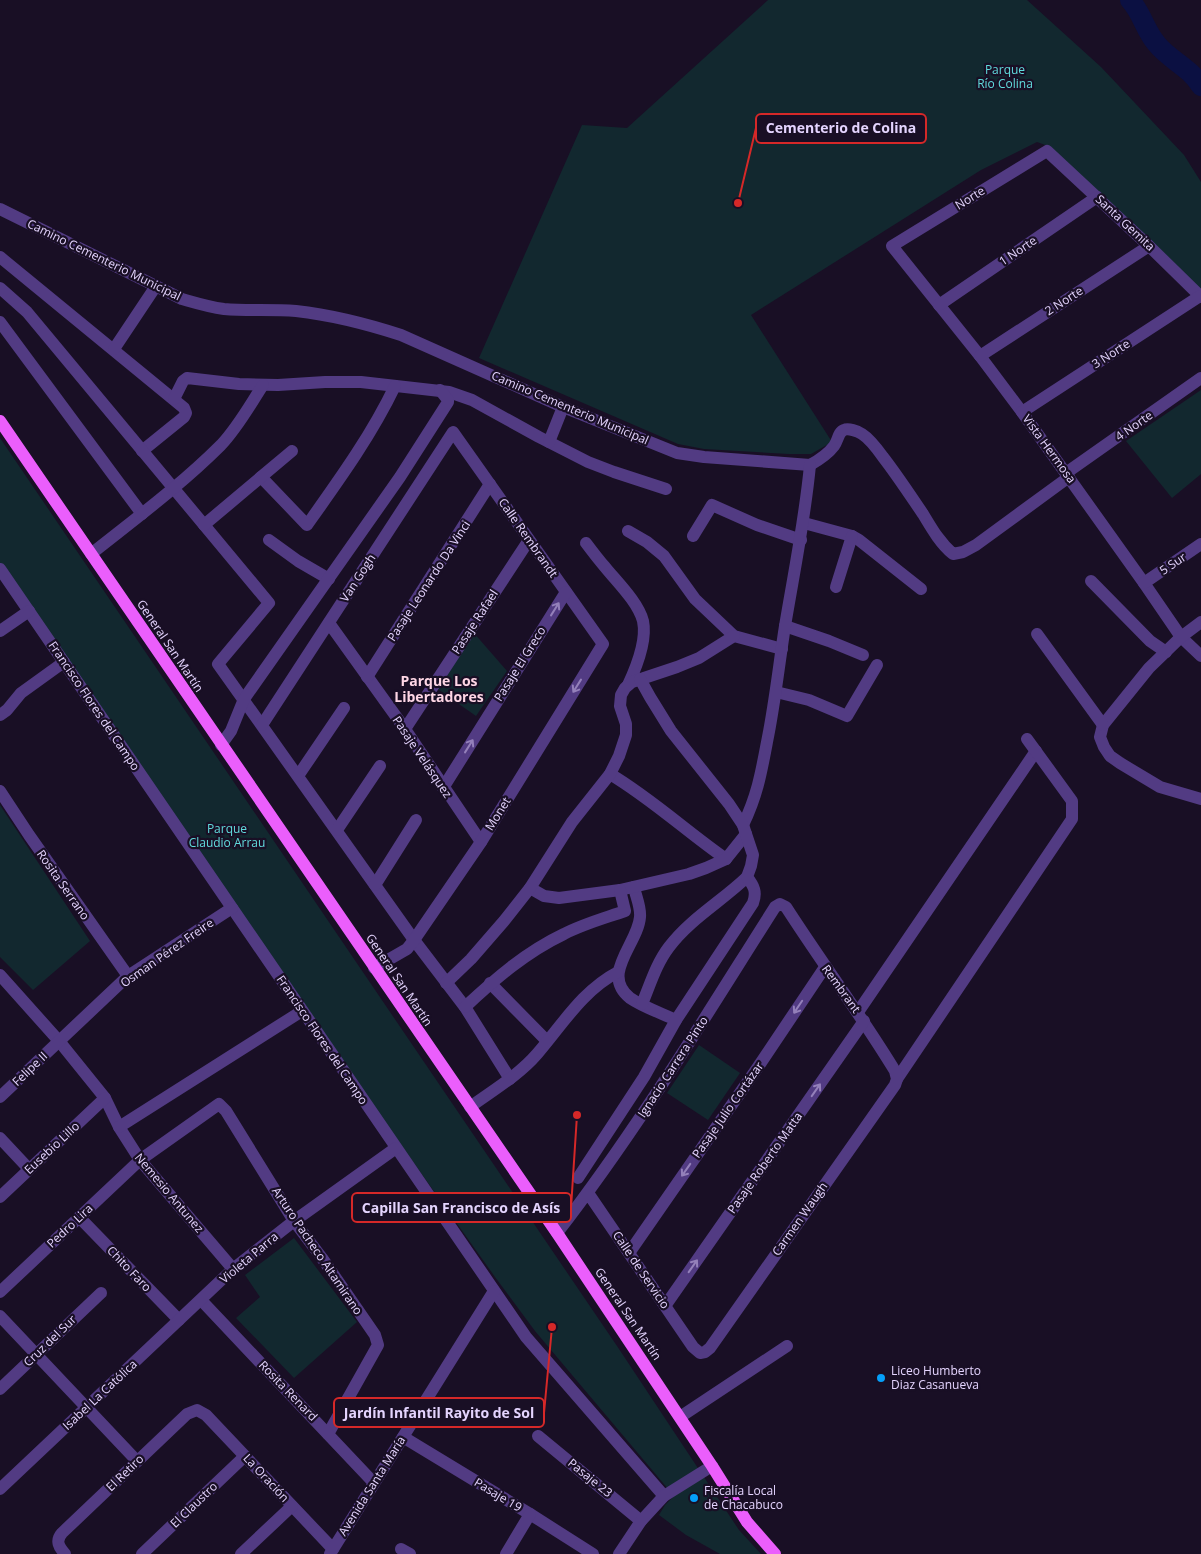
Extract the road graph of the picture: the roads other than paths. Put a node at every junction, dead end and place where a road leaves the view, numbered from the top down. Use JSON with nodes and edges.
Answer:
{"nodes":[{"id":1,"x":1047,"y":151,"type":"joint"},
{"id":2,"x":1097,"y":197,"type":"junction"},
{"id":3,"x":0,"y":210,"type":"edge"},
{"id":4,"x":892,"y":246,"type":"joint"},
{"id":5,"x":1149,"y":246,"type":"junction"},
{"id":6,"x":0,"y":257,"type":"edge"},
{"id":7,"x":156,"y":286,"type":"junction"},
{"id":8,"x":0,"y":288,"type":"edge"},
{"id":9,"x":1200,"y":296,"type":"edge"},
{"id":10,"x":939,"y":305,"type":"junction"},
{"id":11,"x":0,"y":322,"type":"edge"},
{"id":12,"x":114,"y":349,"type":"junction"},
{"id":13,"x":980,"y":356,"type":"junction"},
{"id":14,"x":1201,"y":378,"type":"edge"},
{"id":15,"x":263,"y":385,"type":"junction"},
{"id":16,"x":395,"y":386,"type":"junction"},
{"id":17,"x":440,"y":390,"type":"junction"},
{"id":18,"x":174,"y":399,"type":"junction"},
{"id":19,"x":563,"y":407,"type":"junction"},
{"id":20,"x":1022,"y":412,"type":"junction"},
{"id":21,"x":0,"y":421,"type":"edge"},
{"id":22,"x":454,"y":432,"type":"joint"},
{"id":23,"x":549,"y":442,"type":"junction"},
{"id":24,"x":142,"y":451,"type":"junction"},
{"id":25,"x":292,"y":451,"type":"dead end"},
{"id":26,"x":810,"y":465,"type":"junction"},
{"id":27,"x":1068,"y":475,"type":"junction"},
{"id":28,"x":261,"y":477,"type":"junction"},
{"id":29,"x":490,"y":484,"type":"junction"},
{"id":30,"x":173,"y":488,"type":"junction"},
{"id":31,"x":666,"y":489,"type":"dead end"},
{"id":32,"x":142,"y":514,"type":"junction"},
{"id":33,"x":804,"y":523,"type":"junction"},
{"id":34,"x":204,"y":525,"type":"junction"},
{"id":35,"x":628,"y":531,"type":"dead end"},
{"id":36,"x":693,"y":536,"type":"dead end"},
{"id":37,"x":852,"y":536,"type":"junction"},
{"id":38,"x":269,"y":540,"type":"dead end"},
{"id":39,"x":529,"y":540,"type":"junction"},
{"id":40,"x":801,"y":540,"type":"junction"},
{"id":41,"x":586,"y":543,"type":"dead end"},
{"id":42,"x":1201,"y":544,"type":"edge"},
{"id":43,"x":91,"y":554,"type":"junction"},
{"id":44,"x":0,"y":569,"type":"edge"},
{"id":45,"x":329,"y":579,"type":"junction"},
{"id":46,"x":1091,"y":581,"type":"dead end"},
{"id":47,"x":1144,"y":583,"type":"junction"},
{"id":48,"x":836,"y":587,"type":"dead end"},
{"id":49,"x":921,"y":590,"type":"dead end"},
{"id":50,"x":566,"y":592,"type":"junction"},
{"id":51,"x":29,"y":611,"type":"junction"},
{"id":52,"x":1201,"y":622,"type":"edge"},
{"id":53,"x":329,"y":623,"type":"junction"},
{"id":54,"x":785,"y":626,"type":"junction"},
{"id":55,"x":0,"y":631,"type":"edge"},
{"id":56,"x":1037,"y":634,"type":"dead end"},
{"id":57,"x":734,"y":636,"type":"junction"},
{"id":58,"x":1181,"y":636,"type":"junction"},
{"id":59,"x":603,"y":644,"type":"joint"},
{"id":60,"x":782,"y":649,"type":"junction"},
{"id":61,"x":1166,"y":652,"type":"junction"},
{"id":62,"x":863,"y":655,"type":"dead end"},
{"id":63,"x":1201,"y":656,"type":"edge"},
{"id":64,"x":64,"y":662,"type":"junction"},
{"id":65,"x":877,"y":665,"type":"dead end"},
{"id":66,"x":367,"y":677,"type":"junction"},
{"id":67,"x":640,"y":679,"type":"junction"},
{"id":68,"x":628,"y":684,"type":"junction"},
{"id":69,"x":776,"y":692,"type":"junction"},
{"id":70,"x":244,"y":699,"type":"junction"},
{"id":71,"x":344,"y":708,"type":"dead end"},
{"id":72,"x":0,"y":715,"type":"edge"},
{"id":73,"x":1103,"y":724,"type":"junction"},
{"id":74,"x":262,"y":725,"type":"junction"},
{"id":75,"x":405,"y":729,"type":"junction"},
{"id":76,"x":1027,"y":739,"type":"dead end"},
{"id":77,"x":221,"y":745,"type":"junction"},
{"id":78,"x":1036,"y":751,"type":"junction"},
{"id":79,"x":380,"y":766,"type":"dead end"},
{"id":80,"x":610,"y":774,"type":"junction"},
{"id":81,"x":298,"y":776,"type":"junction"},
{"id":82,"x":443,"y":788,"type":"junction"},
{"id":83,"x":0,"y":792,"type":"edge"},
{"id":84,"x":1201,"y":799,"type":"edge"},
{"id":85,"x":416,"y":820,"type":"dead end"},
{"id":86,"x":336,"y":830,"type":"junction"},
{"id":87,"x":744,"y":830,"type":"junction"},
{"id":88,"x":481,"y":842,"type":"junction"},
{"id":89,"x":726,"y":859,"type":"junction"},
{"id":90,"x":747,"y":877,"type":"junction"},
{"id":91,"x":375,"y":885,"type":"junction"},
{"id":92,"x":634,"y":887,"type":"junction"},
{"id":93,"x":530,"y":888,"type":"junction"},
{"id":94,"x":620,"y":890,"type":"junction"},
{"id":95,"x":232,"y":908,"type":"junction"},
{"id":96,"x":786,"y":908,"type":"joint"},
{"id":97,"x":414,"y":940,"type":"junction"},
{"id":98,"x":825,"y":967,"type":"junction"},
{"id":99,"x":374,"y":968,"type":"junction"},
{"id":100,"x":618,"y":972,"type":"junction"},
{"id":101,"x":0,"y":975,"type":"edge"},
{"id":102,"x":128,"y":976,"type":"junction"},
{"id":103,"x":446,"y":983,"type":"junction"},
{"id":104,"x":490,"y":983,"type":"junction"},
{"id":105,"x":642,"y":1004,"type":"junction"},
{"id":106,"x":465,"y":1008,"type":"junction"},
{"id":107,"x":302,"y":1011,"type":"junction"},
{"id":108,"x":861,"y":1016,"type":"junction"},
{"id":109,"x":676,"y":1020,"type":"junction"},
{"id":110,"x":59,"y":1041,"type":"junction"},
{"id":111,"x":547,"y":1041,"type":"junction"},
{"id":112,"x":896,"y":1075,"type":"junction"},
{"id":113,"x":510,"y":1078,"type":"junction"},
{"id":114,"x":0,"y":1097,"type":"edge"},
{"id":115,"x":105,"y":1098,"type":"junction"},
{"id":116,"x":470,"y":1107,"type":"junction"},
{"id":117,"x":119,"y":1127,"type":"junction"},
{"id":118,"x":0,"y":1138,"type":"edge"},
{"id":119,"x":396,"y":1148,"type":"junction"},
{"id":120,"x":140,"y":1160,"type":"junction"},
{"id":121,"x":29,"y":1169,"type":"junction"},
{"id":122,"x":578,"y":1178,"type":"dead end"},
{"id":123,"x":588,"y":1193,"type":"junction"},
{"id":124,"x":0,"y":1197,"type":"edge"},
{"id":125,"x":79,"y":1217,"type":"junction"},
{"id":126,"x":294,"y":1221,"type":"junction"},
{"id":127,"x":557,"y":1233,"type":"junction"},
{"id":128,"x":629,"y":1253,"type":"junction"},
{"id":129,"x":233,"y":1269,"type":"junction"},
{"id":130,"x":494,"y":1291,"type":"junction"},
{"id":131,"x":0,"y":1292,"type":"edge"},
{"id":132,"x":101,"y":1293,"type":"dead end"},
{"id":133,"x":201,"y":1300,"type":"junction"},
{"id":134,"x":665,"y":1306,"type":"junction"},
{"id":135,"x":0,"y":1316,"type":"edge"},
{"id":136,"x":179,"y":1320,"type":"junction"},
{"id":137,"x":787,"y":1346,"type":"dead end"},
{"id":138,"x":693,"y":1347,"type":"joint"},
{"id":139,"x":36,"y":1354,"type":"junction"},
{"id":140,"x":0,"y":1389,"type":"edge"},
{"id":141,"x":87,"y":1408,"type":"junction"},
{"id":142,"x":197,"y":1410,"type":"joint"},
{"id":143,"x":680,"y":1417,"type":"junction"},
{"id":144,"x":328,"y":1434,"type":"junction"},
{"id":145,"x":538,"y":1436,"type":"dead end"},
{"id":146,"x":403,"y":1438,"type":"junction"},
{"id":147,"x":245,"y":1456,"type":"junction"},
{"id":148,"x":137,"y":1461,"type":"junction"},
{"id":149,"x":712,"y":1466,"type":"junction"},
{"id":150,"x":374,"y":1483,"type":"junction"},
{"id":151,"x":0,"y":1489,"type":"edge"},
{"id":152,"x":664,"y":1496,"type":"junction"},
{"id":153,"x":292,"y":1506,"type":"junction"},
{"id":154,"x":530,"y":1514,"type":"junction"},
{"id":155,"x":641,"y":1521,"type":"junction"},
{"id":156,"x":332,"y":1552,"type":"edge"},
{"id":157,"x":65,"y":1554,"type":"edge"},
{"id":158,"x":142,"y":1554,"type":"edge"},
{"id":159,"x":241,"y":1554,"type":"edge"},
{"id":160,"x":506,"y":1554,"type":"edge"},
{"id":161,"x":593,"y":1554,"type":"edge"},
{"id":162,"x":619,"y":1554,"type":"edge"},
{"id":163,"x":775,"y":1554,"type":"edge"}],
"edges":[{"from":1,"to":2,"type":"street","name":"Santa Gemita"},
{"from":1,"to":4,"type":"street","name":"Norte"},
{"from":2,"to":5,"type":"street","name":"Santa Gemita"},
{"from":2,"to":10,"type":"street","name":"1 Norte"},
{"from":3,"to":7,"type":"street","name":"Camino Cementerio Municipal"},
{"from":4,"to":10,"type":"street","name":"Vista Hermosa"},
{"from":5,"to":9,"type":"street","name":"Santa Gemita"},
{"from":5,"to":13,"type":"street","name":"2 Norte"},
{"from":6,"to":12,"type":"street"},
{"from":7,"to":12,"type":"street"},
{"from":7,"to":19,"type":"street","name":"Camino Cementerio Municipal"},
{"from":8,"to":24,"type":"street"},
{"from":9,"to":20,"type":"street","name":"3 Norte"},
{"from":10,"to":13,"type":"street","name":"Vista Hermosa"},
{"from":11,"to":32,"type":"street"},
{"from":12,"to":18,"type":"street"},
{"from":13,"to":20,"type":"street","name":"Vista Hermosa"},
{"from":14,"to":27,"type":"street","name":"4 Norte"},
{"from":15,"to":16,"type":"street"},
{"from":15,"to":18,"type":"street"},
{"from":15,"to":30,"type":"street"},
{"from":16,"to":17,"type":"street"},
{"from":16,"to":28,"type":"street"},
{"from":17,"to":23,"type":"street"},
{"from":17,"to":45,"type":"street"},
{"from":18,"to":24,"type":"street"},
{"from":19,"to":23,"type":"street"},
{"from":19,"to":26,"type":"street","name":"Camino Cementerio Municipal"},
{"from":20,"to":27,"type":"street","name":"Vista Hermosa"},
{"from":21,"to":43,"type":"main road","name":"General San Martín"},
{"from":22,"to":29,"type":"street","name":"Calle Rembrandt"},
{"from":22,"to":53,"type":"street","name":"Van Gogh"},
{"from":23,"to":31,"type":"street"},
{"from":24,"to":30,"type":"street"},
{"from":25,"to":28,"type":"street"},
{"from":26,"to":27,"type":"street"},
{"from":26,"to":33,"type":"street"},
{"from":27,"to":47,"type":"street","name":"Vista Hermosa"},
{"from":28,"to":34,"type":"street"},
{"from":29,"to":39,"type":"street","name":"Calle Rembrandt"},
{"from":29,"to":66,"type":"street","name":"Pasaje Leonardo Da Vinci"},
{"from":30,"to":32,"type":"street"},
{"from":30,"to":34,"type":"street"},
{"from":32,"to":43,"type":"street"},
{"from":33,"to":37,"type":"street"},
{"from":33,"to":40,"type":"street"},
{"from":34,"to":70,"type":"street"},
{"from":35,"to":57,"type":"street"},
{"from":36,"to":40,"type":"street"},
{"from":37,"to":48,"type":"street"},
{"from":37,"to":49,"type":"street"},
{"from":38,"to":45,"type":"street"},
{"from":39,"to":50,"type":"street","name":"Calle Rembrandt"},
{"from":39,"to":75,"type":"street","name":"Pasaje Rafael"},
{"from":40,"to":54,"type":"street"},
{"from":41,"to":68,"type":"street"},
{"from":42,"to":47,"type":"street","name":"5 Sur"},
{"from":43,"to":77,"type":"main road","name":"General San Martín"},
{"from":44,"to":51,"type":"street","name":"Francisco Flores del Campo"},
{"from":45,"to":70,"type":"street"},
{"from":46,"to":61,"type":"street"},
{"from":47,"to":58,"type":"street","name":"Vista Hermosa"},
{"from":50,"to":59,"type":"street","name":"Calle Rembrandt"},
{"from":82,"to":50,"type":"street","name":"Pasaje El Greco","one_way":true},
{"from":51,"to":55,"type":"street"},
{"from":51,"to":64,"type":"street","name":"Francisco Flores del Campo"},
{"from":52,"to":58,"type":"street"},
{"from":53,"to":66,"type":"street","name":"Pasaje Velásquez"},
{"from":53,"to":74,"type":"street","name":"Van Gogh"},
{"from":54,"to":60,"type":"street"},
{"from":54,"to":62,"type":"street"},
{"from":56,"to":73,"type":"street"},
{"from":57,"to":60,"type":"street"},
{"from":57,"to":67,"type":"street"},
{"from":58,"to":61,"type":"street"},
{"from":58,"to":63,"type":"street","name":"Vista Hermosa"},
{"from":59,"to":88,"type":"street","name":"Monet","one_way":true},
{"from":60,"to":69,"type":"street"},
{"from":61,"to":73,"type":"street"},
{"from":64,"to":72,"type":"street"},
{"from":64,"to":95,"type":"street","name":"Francisco Flores del Campo"},
{"from":65,"to":69,"type":"street"},
{"from":66,"to":75,"type":"street","name":"Pasaje Velásquez"},
{"from":67,"to":68,"type":"street"},
{"from":67,"to":87,"type":"street"},
{"from":68,"to":80,"type":"street"},
{"from":69,"to":87,"type":"street"},
{"from":70,"to":74,"type":"street"},
{"from":70,"to":77,"type":"street"},
{"from":71,"to":81,"type":"street"},
{"from":73,"to":84,"type":"street"},
{"from":74,"to":81,"type":"street"},
{"from":75,"to":82,"type":"street","name":"Pasaje Velásquez"},
{"from":76,"to":78,"type":"street"},
{"from":77,"to":99,"type":"main road","name":"General San Martín"},
{"from":78,"to":108,"type":"street","name":"Pasaje Roberto Matta"},
{"from":78,"to":112,"type":"street"},
{"from":79,"to":86,"type":"street"},
{"from":80,"to":89,"type":"street"},
{"from":80,"to":93,"type":"street"},
{"from":81,"to":86,"type":"street"},
{"from":82,"to":88,"type":"street","name":"Pasaje Velásquez"},
{"from":83,"to":102,"type":"street","name":"Rosita Serrano"},
{"from":85,"to":91,"type":"street"},
{"from":86,"to":91,"type":"street"},
{"from":87,"to":89,"type":"street"},
{"from":87,"to":90,"type":"street"},
{"from":88,"to":97,"type":"street","name":"Monet"},
{"from":89,"to":92,"type":"street"},
{"from":90,"to":105,"type":"street"},
{"from":90,"to":109,"type":"street"},
{"from":91,"to":97,"type":"street"},
{"from":92,"to":94,"type":"street"},
{"from":92,"to":100,"type":"street"},
{"from":93,"to":94,"type":"street"},
{"from":93,"to":103,"type":"street"},
{"from":94,"to":104,"type":"street"},
{"from":95,"to":102,"type":"street","name":"Osman Pérez Freire"},
{"from":95,"to":107,"type":"street","name":"Francisco Flores del Campo"},
{"from":96,"to":98,"type":"street","name":"Rembrant"},
{"from":96,"to":123,"type":"street","name":"Ignacio Carrera Pinto"},
{"from":97,"to":99,"type":"street","name":"Monet"},
{"from":97,"to":103,"type":"street"},
{"from":98,"to":108,"type":"street","name":"Rembrant"},
{"from":98,"to":128,"type":"street","name":"Pasaje Julio Cortázar","one_way":true},
{"from":99,"to":116,"type":"main road","name":"General San Martín"},
{"from":100,"to":105,"type":"street"},
{"from":100,"to":111,"type":"street"},
{"from":101,"to":110,"type":"street","name":"Nemesio Antunez"},
{"from":102,"to":110,"type":"street","name":"Osman Pérez Freire"},
{"from":103,"to":106,"type":"street"},
{"from":104,"to":106,"type":"street"},
{"from":104,"to":111,"type":"street"},
{"from":105,"to":109,"type":"street"},
{"from":106,"to":113,"type":"street"},
{"from":107,"to":117,"type":"street"},
{"from":107,"to":119,"type":"street","name":"Francisco Flores del Campo"},
{"from":108,"to":112,"type":"street","name":"Rembrant"},
{"from":134,"to":108,"type":"street","name":"Pasaje Roberto Matta","one_way":true},
{"from":109,"to":122,"type":"street"},
{"from":110,"to":114,"type":"street","name":"Felipe II"},
{"from":110,"to":115,"type":"street","name":"Nemesio Antunez"},
{"from":111,"to":113,"type":"street"},
{"from":112,"to":138,"type":"street","name":"Carmen Waugh"},
{"from":113,"to":116,"type":"street"},
{"from":115,"to":117,"type":"street","name":"Nemesio Antunez"},
{"from":115,"to":121,"type":"street","name":"Eusebio Lillo"},
{"from":116,"to":127,"type":"main road","name":"General San Martín"},
{"from":117,"to":120,"type":"street","name":"Nemesio Antunez"},
{"from":118,"to":121,"type":"street"},
{"from":119,"to":126,"type":"street","name":"Violeta Parra"},
{"from":119,"to":130,"type":"street","name":"Francisco Flores del Campo"},
{"from":120,"to":125,"type":"street","name":"Pedro Lira"},
{"from":120,"to":126,"type":"street","name":"Arturo Pacheco Altamirano"},
{"from":120,"to":129,"type":"street","name":"Nemesio Antunez"},
{"from":121,"to":124,"type":"street","name":"Eusebio Lillo"},
{"from":123,"to":127,"type":"street","name":"Ignacio Carrera Pinto"},
{"from":123,"to":128,"type":"street","name":"Calle de Servicio"},
{"from":125,"to":131,"type":"street","name":"Pedro Lira"},
{"from":125,"to":136,"type":"street","name":"Chito Faro"},
{"from":126,"to":129,"type":"street","name":"Violeta Parra"},
{"from":126,"to":144,"type":"street","name":"Arturo Pacheco Altamirano"},
{"from":127,"to":143,"type":"main road","name":"General San Martín"},
{"from":128,"to":134,"type":"street","name":"Calle de Servicio"},
{"from":129,"to":133,"type":"street","name":"Violeta Parra"},
{"from":130,"to":146,"type":"street","name":"Avenida Santa María"},
{"from":130,"to":152,"type":"street","name":"Francisco Flores del Campo"},
{"from":132,"to":139,"type":"street","name":"Cruz del Sur"},
{"from":133,"to":136,"type":"street","name":"Isabel La Católica"},
{"from":133,"to":144,"type":"street","name":"Rosita Renard"},
{"from":134,"to":138,"type":"street","name":"Calle de Servicio"},
{"from":135,"to":139,"type":"street"},
{"from":136,"to":141,"type":"street","name":"Isabel La Católica"},
{"from":137,"to":143,"type":"street"},
{"from":139,"to":140,"type":"street","name":"Cruz del Sur"},
{"from":139,"to":141,"type":"street"},
{"from":141,"to":148,"type":"street"},
{"from":141,"to":151,"type":"street","name":"Isabel La Católica"},
{"from":142,"to":147,"type":"street","name":"La Oración"},
{"from":142,"to":148,"type":"street","name":"El Retiro"},
{"from":143,"to":149,"type":"main road","name":"General San Martín"},
{"from":144,"to":150,"type":"street","name":"Rosita Renard"},
{"from":145,"to":155,"type":"street","name":"Pasaje 23"},
{"from":146,"to":150,"type":"street","name":"Avenida Santa María"},
{"from":146,"to":154,"type":"street","name":"Pasaje 19"},
{"from":147,"to":153,"type":"street","name":"La Oración"},
{"from":147,"to":158,"type":"street","name":"El Claustro"},
{"from":148,"to":157,"type":"street","name":"El Retiro"},
{"from":149,"to":152,"type":"street"},
{"from":149,"to":163,"type":"main road","name":"General San Martín"},
{"from":150,"to":156,"type":"street","name":"Avenida Santa María"},
{"from":152,"to":155,"type":"street"},
{"from":153,"to":156,"type":"street","name":"La Oración"},
{"from":153,"to":159,"type":"street"},
{"from":154,"to":160,"type":"street"},
{"from":154,"to":161,"type":"street","name":"Pasaje 19"},
{"from":155,"to":162,"type":"street"}]}
